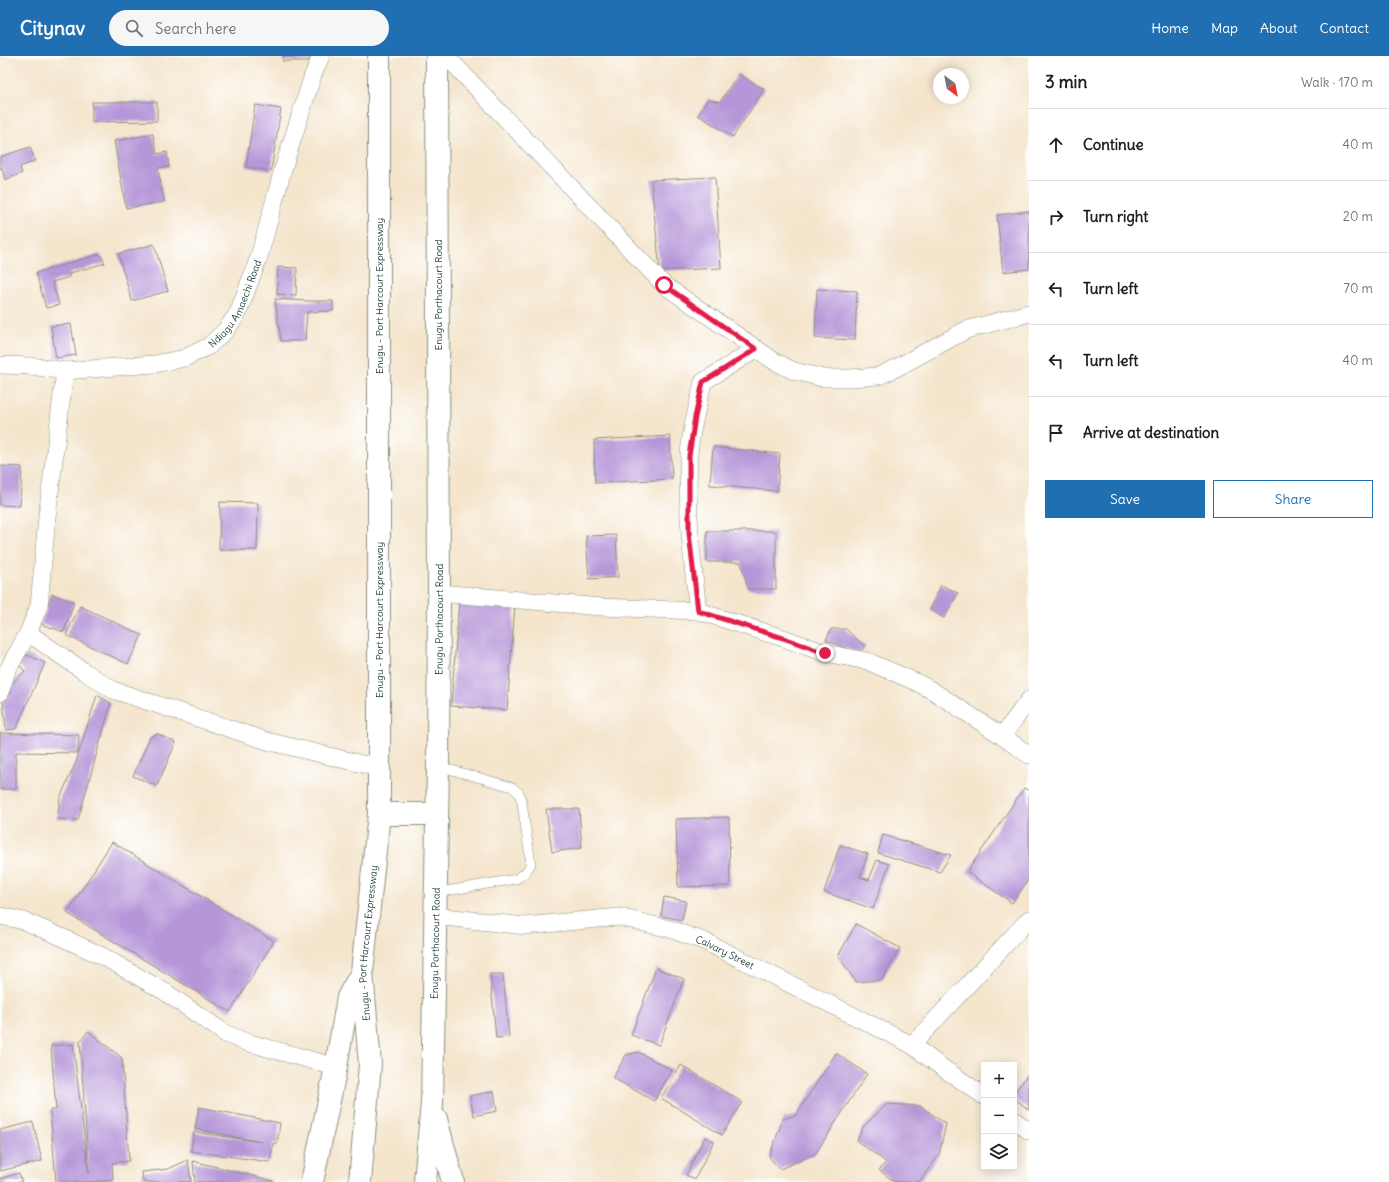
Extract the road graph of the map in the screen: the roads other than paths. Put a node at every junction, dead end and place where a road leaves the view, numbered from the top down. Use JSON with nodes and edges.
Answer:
{"nodes":[{"id":1,"x":321,"y":56,"type":"edge"},
{"id":2,"x":379,"y":56,"type":"edge"},
{"id":3,"x":437,"y":56,"type":"edge"},
{"id":4,"x":446,"y":56,"type":"edge"},
{"id":5,"x":1029,"y":313,"type":"edge"},
{"id":6,"x":756,"y":349,"type":"junction"},
{"id":7,"x":0,"y":365,"type":"edge"},
{"id":8,"x":65,"y":371,"type":"junction"},
{"id":9,"x":439,"y":593,"type":"junction"},
{"id":10,"x":698,"y":611,"type":"junction"},
{"id":11,"x":28,"y":633,"type":"junction"},
{"id":12,"x":0,"y":693,"type":"edge"},
{"id":13,"x":1029,"y":700,"type":"edge"},
{"id":14,"x":1002,"y":736,"type":"junction"},
{"id":15,"x":1029,"y":755,"type":"edge"},
{"id":16,"x":438,"y":766,"type":"junction"},
{"id":17,"x":379,"y":768,"type":"junction"},
{"id":18,"x":379,"y":814,"type":"junction"},
{"id":19,"x":437,"y":814,"type":"junction"},
{"id":20,"x":435,"y":894,"type":"junction"},
{"id":21,"x":0,"y":916,"type":"edge"},
{"id":22,"x":435,"y":916,"type":"junction"},
{"id":23,"x":1029,"y":920,"type":"edge"},
{"id":24,"x":362,"y":972,"type":"junction"},
{"id":25,"x":912,"y":1045,"type":"junction"},
{"id":26,"x":336,"y":1068,"type":"junction"},
{"id":27,"x":981,"y":1094,"type":"edge"},
{"id":28,"x":432,"y":1103,"type":"junction"},
{"id":29,"x":1017,"y":1122,"type":"edge"},
{"id":30,"x":1029,"y":1131,"type":"edge"},
{"id":31,"x":312,"y":1182,"type":"edge"},
{"id":32,"x":360,"y":1182,"type":"edge"},
{"id":33,"x":425,"y":1182,"type":"edge"},
{"id":34,"x":453,"y":1182,"type":"edge"}],
"edges":[{"from":1,"to":8,"type":"street","name":"Ndiagu Amaechi Road"},
{"from":2,"to":17,"type":"highway","name":"Enugu - Port Harcourt Expressway"},
{"from":3,"to":9,"type":"highway","name":"Enugu Porthacourt Road"},
{"from":4,"to":6,"type":"street"},
{"from":5,"to":6,"type":"street"},
{"from":6,"to":10,"type":"street"},
{"from":7,"to":8,"type":"street","name":"Ndiagu Amaechi Road"},
{"from":8,"to":11,"type":"street"},
{"from":9,"to":10,"type":"street"},
{"from":9,"to":16,"type":"highway","name":"Enugu Porthacourt Road"},
{"from":10,"to":14,"type":"street"},
{"from":11,"to":12,"type":"street"},
{"from":11,"to":17,"type":"street"},
{"from":13,"to":14,"type":"street"},
{"from":14,"to":15,"type":"street"},
{"from":16,"to":19,"type":"highway","name":"Enugu Porthacourt Road"},
{"from":16,"to":20,"type":"lane"},
{"from":17,"to":18,"type":"highway","name":"Enugu - Port Harcourt Expressway"},
{"from":18,"to":19,"type":"highway"},
{"from":18,"to":24,"type":"highway","name":"Enugu - Port Harcourt Expressway"},
{"from":19,"to":20,"type":"highway","name":"Enugu Porthacourt Road"},
{"from":20,"to":22,"type":"highway","name":"Enugu Porthacourt Road"},
{"from":21,"to":26,"type":"street"},
{"from":22,"to":25,"type":"street","name":"Calvary Street"},
{"from":22,"to":28,"type":"highway","name":"Enugu Porthacourt Road"},
{"from":23,"to":25,"type":"street"},
{"from":24,"to":26,"type":"highway"},
{"from":24,"to":32,"type":"highway","name":"Enugu - Port Harcourt Expressway"},
{"from":25,"to":27,"type":"street","name":"Calvary Street"},
{"from":26,"to":31,"type":"highway"},
{"from":28,"to":33,"type":"highway","name":"Enugu Porthacourt Road"},
{"from":28,"to":34,"type":"highway"},
{"from":29,"to":30,"type":"street"}]}
